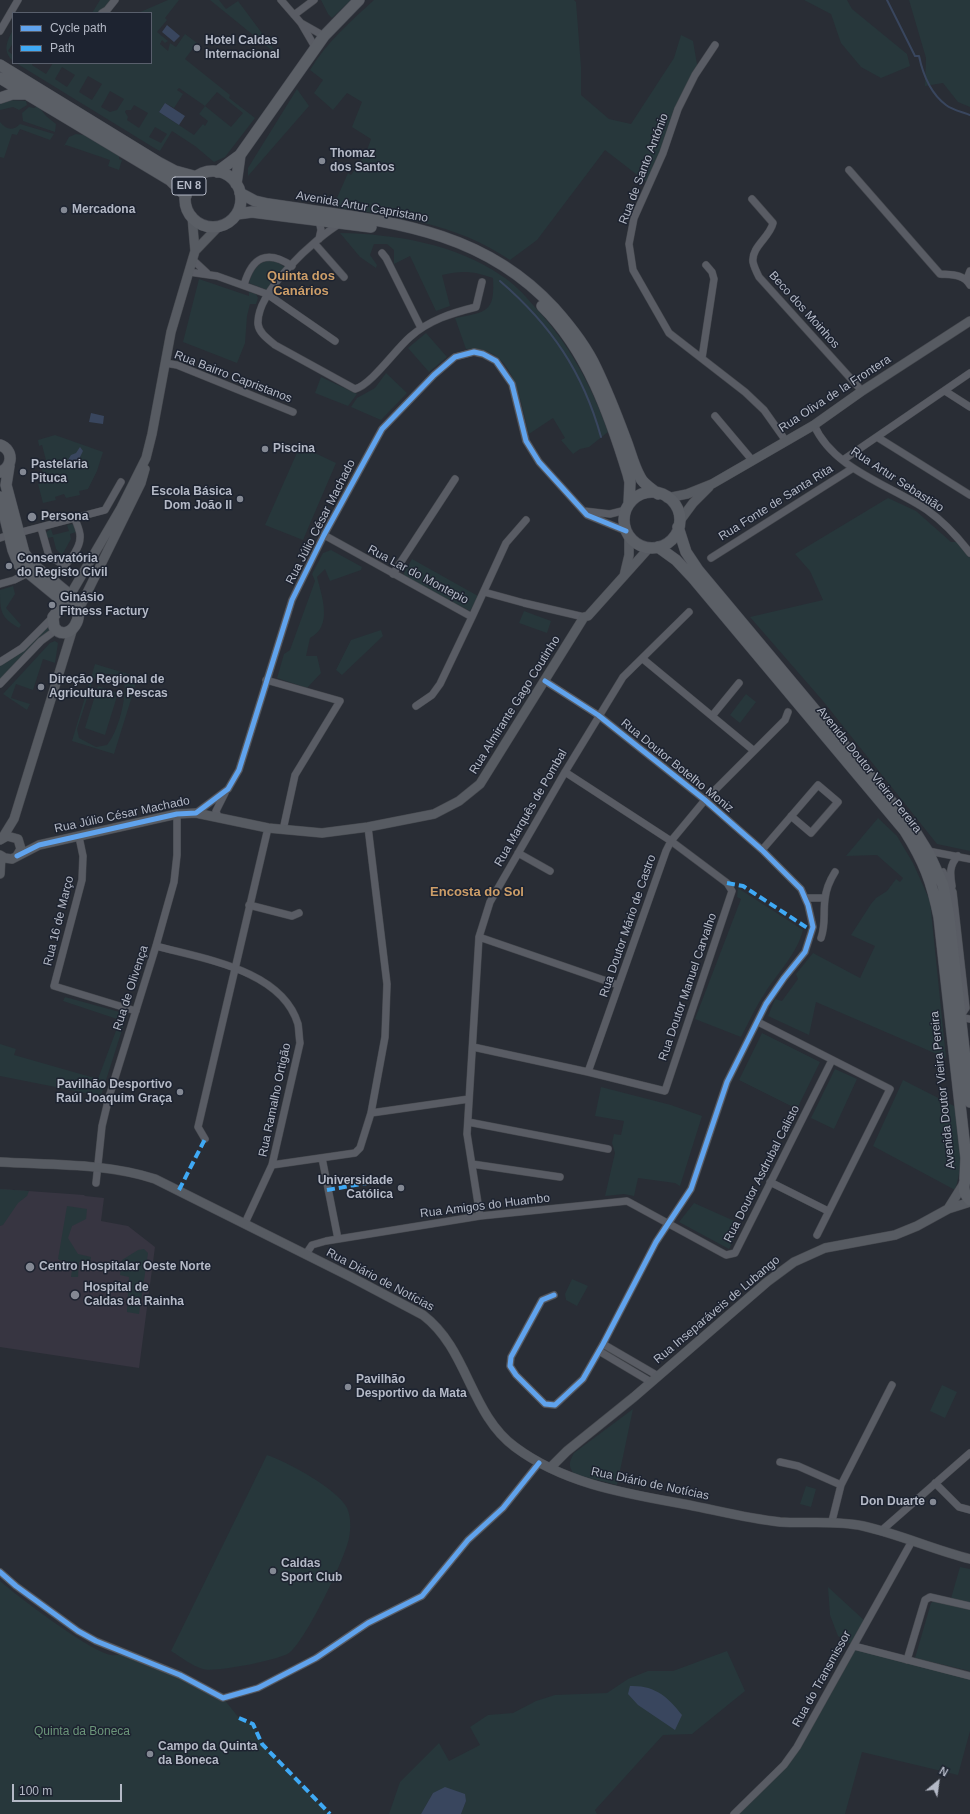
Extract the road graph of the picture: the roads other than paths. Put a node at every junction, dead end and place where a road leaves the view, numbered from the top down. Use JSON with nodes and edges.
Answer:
{"nodes":[{"id":1,"x":18,"y":0,"type":"edge"},
{"id":2,"x":115,"y":0,"type":"edge"},
{"id":3,"x":281,"y":0,"type":"edge"},
{"id":4,"x":314,"y":0,"type":"edge"},
{"id":5,"x":358,"y":0,"type":"edge"},
{"id":6,"x":104,"y":12,"type":"edge"},
{"id":7,"x":294,"y":15,"type":"junction"},
{"id":8,"x":301,"y":23,"type":"junction"},
{"id":9,"x":0,"y":29,"type":"edge"},
{"id":10,"x":324,"y":36,"type":"junction"},
{"id":11,"x":714,"y":45,"type":"dead end"},
{"id":12,"x":315,"y":48,"type":"junction"},
{"id":13,"x":0,"y":65,"type":"edge"},
{"id":14,"x":0,"y":78,"type":"edge"},
{"id":15,"x":29,"y":94,"type":"junction"},
{"id":16,"x":0,"y":98,"type":"edge"},
{"id":17,"x":240,"y":154,"type":"junction"},
{"id":18,"x":849,"y":170,"type":"dead end"},
{"id":19,"x":217,"y":172,"type":"junction"},
{"id":20,"x":196,"y":177,"type":"junction"},
{"id":21,"x":238,"y":188,"type":"junction"},
{"id":22,"x":186,"y":196,"type":"junction"},
{"id":23,"x":752,"y":199,"type":"dead end"},
{"id":24,"x":237,"y":214,"type":"junction"},
{"id":25,"x":192,"y":216,"type":"junction"},
{"id":26,"x":319,"y":220,"type":"junction"},
{"id":27,"x":341,"y":223,"type":"junction"},
{"id":28,"x":218,"y":227,"type":"junction"},
{"id":29,"x":317,"y":241,"type":"junction"},
{"id":30,"x":382,"y":253,"type":"dead end"},
{"id":31,"x":194,"y":256,"type":"junction"},
{"id":32,"x":706,"y":265,"type":"dead end"},
{"id":33,"x":292,"y":266,"type":"junction"},
{"id":34,"x":970,"y":271,"type":"edge"},
{"id":35,"x":189,"y":272,"type":"junction"},
{"id":36,"x":207,"y":274,"type":"junction"},
{"id":37,"x":344,"y":277,"type":"dead end"},
{"id":38,"x":482,"y":282,"type":"dead end"},
{"id":39,"x":968,"y":282,"type":"edge"},
{"id":40,"x":244,"y":285,"type":"junction"},
{"id":41,"x":267,"y":294,"type":"junction"},
{"id":42,"x":970,"y":321,"type":"edge"},
{"id":43,"x":421,"y":328,"type":"junction"},
{"id":44,"x":335,"y":341,"type":"dead end"},
{"id":45,"x":702,"y":358,"type":"junction"},
{"id":46,"x":165,"y":363,"type":"junction"},
{"id":47,"x":970,"y":373,"type":"edge"},
{"id":48,"x":862,"y":391,"type":"junction"},
{"id":49,"x":945,"y":391,"type":"junction"},
{"id":50,"x":970,"y":407,"type":"edge"},
{"id":51,"x":293,"y":412,"type":"dead end"},
{"id":52,"x":715,"y":416,"type":"dead end"},
{"id":53,"x":814,"y":425,"type":"junction"},
{"id":54,"x":877,"y":437,"type":"junction"},
{"id":55,"x":786,"y":441,"type":"junction"},
{"id":56,"x":1,"y":444,"type":"edge"},
{"id":57,"x":146,"y":458,"type":"junction"},
{"id":58,"x":752,"y":460,"type":"junction"},
{"id":59,"x":843,"y":460,"type":"junction"},
{"id":60,"x":853,"y":468,"type":"junction"},
{"id":61,"x":4,"y":469,"type":"edge"},
{"id":62,"x":455,"y":479,"type":"dead end"},
{"id":63,"x":120,"y":482,"type":"dead end"},
{"id":64,"x":712,"y":484,"type":"junction"},
{"id":65,"x":970,"y":495,"type":"edge"},
{"id":66,"x":663,"y":496,"type":"junction"},
{"id":67,"x":0,"y":498,"type":"edge"},
{"id":68,"x":627,"y":507,"type":"junction"},
{"id":69,"x":584,"y":511,"type":"junction"},
{"id":70,"x":75,"y":519,"type":"junction"},
{"id":71,"x":526,"y":520,"type":"dead end"},
{"id":72,"x":679,"y":525,"type":"junction"},
{"id":73,"x":41,"y":528,"type":"junction"},
{"id":74,"x":628,"y":534,"type":"junction"},
{"id":75,"x":9,"y":535,"type":"edge"},
{"id":76,"x":324,"y":536,"type":"junction"},
{"id":77,"x":653,"y":548,"type":"junction"},
{"id":78,"x":970,"y":553,"type":"edge"},
{"id":79,"x":711,"y":558,"type":"dead end"},
{"id":80,"x":28,"y":573,"type":"junction"},
{"id":81,"x":393,"y":574,"type":"junction"},
{"id":82,"x":623,"y":579,"type":"junction"},
{"id":83,"x":0,"y":584,"type":"edge"},
{"id":84,"x":484,"y":592,"type":"junction"},
{"id":85,"x":67,"y":598,"type":"junction"},
{"id":86,"x":79,"y":609,"type":"junction"},
{"id":87,"x":689,"y":612,"type":"dead end"},
{"id":88,"x":472,"y":617,"type":"junction"},
{"id":89,"x":584,"y":617,"type":"junction"},
{"id":90,"x":53,"y":618,"type":"junction"},
{"id":91,"x":73,"y":628,"type":"junction"},
{"id":92,"x":58,"y":632,"type":"junction"},
{"id":93,"x":65,"y":653,"type":"junction"},
{"id":94,"x":643,"y":659,"type":"junction"},
{"id":95,"x":0,"y":662,"type":"edge"},
{"id":96,"x":266,"y":680,"type":"junction"},
{"id":97,"x":545,"y":681,"type":"junction"},
{"id":98,"x":739,"y":683,"type":"dead end"},
{"id":99,"x":0,"y":684,"type":"edge"},
{"id":100,"x":416,"y":706,"type":"dead end"},
{"id":101,"x":788,"y":712,"type":"dead end"},
{"id":102,"x":598,"y":715,"type":"junction"},
{"id":103,"x":712,"y":716,"type":"junction"},
{"id":104,"x":753,"y":750,"type":"junction"},
{"id":105,"x":565,"y":772,"type":"junction"},
{"id":106,"x":228,"y":789,"type":"junction"},
{"id":107,"x":705,"y":800,"type":"junction"},
{"id":108,"x":196,"y":812,"type":"junction"},
{"id":109,"x":177,"y":814,"type":"junction"},
{"id":110,"x":791,"y":816,"type":"junction"},
{"id":111,"x":218,"y":817,"type":"junction"},
{"id":112,"x":14,"y":819,"type":"junction"},
{"id":113,"x":368,"y":827,"type":"junction"},
{"id":114,"x":268,"y":828,"type":"junction"},
{"id":115,"x":283,"y":830,"type":"junction"},
{"id":116,"x":79,"y":837,"type":"junction"},
{"id":117,"x":2,"y":839,"type":"edge"},
{"id":118,"x":18,"y":840,"type":"junction"},
{"id":119,"x":672,"y":841,"type":"junction"},
{"id":120,"x":39,"y":845,"type":"junction"},
{"id":121,"x":762,"y":850,"type":"junction"},
{"id":122,"x":928,"y":851,"type":"junction"},
{"id":123,"x":518,"y":853,"type":"junction"},
{"id":124,"x":1,"y":855,"type":"edge"},
{"id":125,"x":958,"y":856,"type":"junction"},
{"id":126,"x":14,"y":857,"type":"junction"},
{"id":127,"x":970,"y":859,"type":"edge"},
{"id":128,"x":550,"y":871,"type":"dead end"},
{"id":129,"x":0,"y":872,"type":"edge"},
{"id":130,"x":835,"y":872,"type":"dead end"},
{"id":131,"x":953,"y":892,"type":"junction"},
{"id":132,"x":805,"y":898,"type":"junction"},
{"id":133,"x":824,"y":898,"type":"junction"},
{"id":134,"x":249,"y":905,"type":"junction"},
{"id":135,"x":299,"y":913,"type":"dead end"},
{"id":136,"x":479,"y":937,"type":"junction"},
{"id":137,"x":820,"y":938,"type":"dead end"},
{"id":138,"x":156,"y":946,"type":"junction"},
{"id":139,"x":236,"y":968,"type":"junction"},
{"id":140,"x":618,"y":985,"type":"junction"},
{"id":141,"x":136,"y":1011,"type":"junction"},
{"id":142,"x":965,"y":1018,"type":"edge"},
{"id":143,"x":758,"y":1022,"type":"junction"},
{"id":144,"x":473,"y":1047,"type":"junction"},
{"id":145,"x":832,"y":1060,"type":"junction"},
{"id":146,"x":588,"y":1072,"type":"junction"},
{"id":147,"x":469,"y":1100,"type":"junction"},
{"id":148,"x":970,"y":1102,"type":"edge"},
{"id":149,"x":370,"y":1113,"type":"junction"},
{"id":150,"x":468,"y":1122,"type":"junction"},
{"id":151,"x":205,"y":1139,"type":"dead end"},
{"id":152,"x":608,"y":1148,"type":"dead end"},
{"id":153,"x":322,"y":1158,"type":"junction"},
{"id":154,"x":0,"y":1162,"type":"edge"},
{"id":155,"x":472,"y":1164,"type":"junction"},
{"id":156,"x":272,"y":1166,"type":"junction"},
{"id":157,"x":98,"y":1168,"type":"junction"},
{"id":158,"x":560,"y":1178,"type":"dead end"},
{"id":159,"x":966,"y":1179,"type":"edge"},
{"id":160,"x":770,"y":1182,"type":"junction"},
{"id":161,"x":96,"y":1183,"type":"dead end"},
{"id":162,"x":970,"y":1201,"type":"edge"},
{"id":163,"x":948,"y":1209,"type":"junction"},
{"id":164,"x":828,"y":1211,"type":"junction"},
{"id":165,"x":480,"y":1216,"type":"junction"},
{"id":166,"x":245,"y":1223,"type":"junction"},
{"id":167,"x":668,"y":1223,"type":"junction"},
{"id":168,"x":817,"y":1235,"type":"dead end"},
{"id":169,"x":338,"y":1239,"type":"junction"},
{"id":170,"x":306,"y":1254,"type":"junction"},
{"id":171,"x":554,"y":1295,"type":"dead end"},
{"id":172,"x":603,"y":1344,"type":"junction"},
{"id":173,"x":599,"y":1351,"type":"junction"},
{"id":174,"x":654,"y":1379,"type":"junction"},
{"id":175,"x":892,"y":1384,"type":"dead end"},
{"id":176,"x":970,"y":1452,"type":"edge"},
{"id":177,"x":780,"y":1462,"type":"dead end"},
{"id":178,"x":539,"y":1463,"type":"junction"},
{"id":179,"x":550,"y":1468,"type":"junction"},
{"id":180,"x":935,"y":1483,"type":"junction"},
{"id":181,"x":841,"y":1484,"type":"junction"},
{"id":182,"x":970,"y":1510,"type":"edge"},
{"id":183,"x":832,"y":1521,"type":"junction"},
{"id":184,"x":881,"y":1531,"type":"junction"},
{"id":185,"x":912,"y":1541,"type":"junction"},
{"id":186,"x":970,"y":1559,"type":"edge"},
{"id":187,"x":0,"y":1572,"type":"edge"},
{"id":188,"x":970,"y":1606,"type":"edge"},
{"id":189,"x":854,"y":1646,"type":"junction"},
{"id":190,"x":907,"y":1660,"type":"junction"},
{"id":191,"x":970,"y":1676,"type":"edge"},
{"id":192,"x":734,"y":1814,"type":"edge"}],
"edges":[{"from":1,"to":9,"type":"street"},
{"from":2,"to":6,"type":"street"},
{"from":3,"to":7,"type":"street"},
{"from":4,"to":7,"type":"street"},
{"from":5,"to":10,"type":"main road","number":"EN 8"},
{"from":7,"to":8,"type":"street"},
{"from":8,"to":10,"type":"street"},
{"from":8,"to":12,"type":"street"},
{"from":10,"to":12,"type":"main road","number":"EN 8"},
{"from":11,"to":45,"type":"street","name":"Rua de Santo António"},
{"from":12,"to":17,"type":"main road","number":"EN 8"},
{"from":13,"to":20,"type":"main road"},
{"from":14,"to":15,"type":"main road"},
{"from":15,"to":16,"type":"main road"},
{"from":15,"to":22,"type":"main road"},
{"from":17,"to":19,"type":"main road","number":"EN 8"},
{"from":17,"to":21,"type":"main road","number":"EN 8"},
{"from":18,"to":39,"type":"street"},
{"from":19,"to":20,"type":"main road","number":"EN 8"},
{"from":19,"to":21,"type":"main road","number":"EN 8"},
{"from":20,"to":22,"type":"main road","number":"EN 8"},
{"from":21,"to":24,"type":"main road","number":"EN 8"},
{"from":21,"to":66,"type":"main road","name":"Avenida Artur Capristano"},
{"from":22,"to":25,"type":"main road","number":"EN 8"},
{"from":23,"to":48,"type":"street","name":"Beco dos Moinhos"},
{"from":24,"to":26,"type":"main road","name":"Avenida Artur Capristano"},
{"from":24,"to":28,"type":"main road","number":"EN 8"},
{"from":25,"to":28,"type":"main road"},
{"from":25,"to":31,"type":"main road","number":"EN 8"},
{"from":26,"to":27,"type":"main road","name":"Avenida Artur Capristano"},
{"from":26,"to":29,"type":"street"},
{"from":27,"to":29,"type":"street"},
{"from":27,"to":68,"type":"main road","name":"Avenida Artur Capristano"},
{"from":28,"to":31,"type":"main road","number":"EN 8"},
{"from":29,"to":33,"type":"street"},
{"from":29,"to":37,"type":"street"},
{"from":30,"to":43,"type":"street"},
{"from":31,"to":35,"type":"main road","number":"EN 8"},
{"from":31,"to":36,"type":"street"},
{"from":32,"to":45,"type":"street"},
{"from":33,"to":40,"type":"street"},
{"from":33,"to":41,"type":"street"},
{"from":34,"to":39,"type":"street"},
{"from":35,"to":36,"type":"street"},
{"from":35,"to":46,"type":"main road","number":"EN 8"},
{"from":36,"to":40,"type":"street"},
{"from":38,"to":43,"type":"street"},
{"from":40,"to":41,"type":"street"},
{"from":41,"to":43,"type":"street"},
{"from":41,"to":44,"type":"street"},
{"from":42,"to":48,"type":"main road","name":"Rua Oliva de la Frontera"},
{"from":45,"to":55,"type":"street","name":"Rua de Santo António"},
{"from":46,"to":51,"type":"street","name":"Rua Bairro Capristanos"},
{"from":46,"to":57,"type":"main road","number":"EN 8"},
{"from":47,"to":49,"type":"street"},
{"from":48,"to":53,"type":"main road","name":"Rua Oliva de la Frontera"},
{"from":49,"to":50,"type":"street"},
{"from":49,"to":54,"type":"street"},
{"from":52,"to":58,"type":"street"},
{"from":53,"to":55,"type":"main road","name":"Rua Oliva de la Frontera"},
{"from":53,"to":59,"type":"street","name":"Rua Artur Sebastião"},
{"from":54,"to":59,"type":"street"},
{"from":54,"to":65,"type":"street"},
{"from":55,"to":58,"type":"main road","name":"Rua Oliva de la Frontera"},
{"from":56,"to":61,"type":"main road"},
{"from":57,"to":85,"type":"main road","number":"EN 8"},
{"from":57,"to":86,"type":"main road","number":"EN 8"},
{"from":58,"to":64,"type":"main road","name":"Rua Oliva de la Frontera"},
{"from":59,"to":60,"type":"street","name":"Rua Artur Sebastião"},
{"from":60,"to":78,"type":"street","name":"Rua Artur Sebastião"},
{"from":60,"to":79,"type":"street","name":"Rua Fonte de Santa Rita"},
{"from":61,"to":75,"type":"main road"},
{"from":62,"to":81,"type":"street"},
{"from":63,"to":70,"type":"street"},
{"from":64,"to":66,"type":"main road","name":"Rua Oliva de la Frontera"},
{"from":64,"to":72,"type":"main road","name":"Rua Oliva de la Frontera"},
{"from":66,"to":68,"type":"main road"},
{"from":66,"to":72,"type":"main road"},
{"from":67,"to":75,"type":"main road"},
{"from":68,"to":69,"type":"street"},
{"from":68,"to":74,"type":"main road"},
{"from":69,"to":74,"type":"street","name":"Rua Júlio César Machado"},
{"from":69,"to":76,"type":"street","name":"Rua Júlio César Machado"},
{"from":70,"to":73,"type":"street"},
{"from":70,"to":73,"type":"street"},
{"from":71,"to":84,"type":"street"},
{"from":72,"to":77,"type":"main road"},
{"from":72,"to":122,"type":"main road","name":"Avenida Doutor Vieira Pereira"},
{"from":73,"to":75,"type":"street"},
{"from":74,"to":77,"type":"main road"},
{"from":74,"to":82,"type":"main road","name":"Rua Almirante Gago Coutinho"},
{"from":75,"to":80,"type":"main road"},
{"from":75,"to":85,"type":"main road"},
{"from":76,"to":81,"type":"street","name":"Rua Lar do Montepio"},
{"from":76,"to":96,"type":"street","name":"Rua Júlio César Machado"},
{"from":77,"to":82,"type":"main road","name":"Rua Almirante Gago Coutinho"},
{"from":77,"to":159,"type":"main road","name":"Avenida Doutor Vieira Pereira"},
{"from":80,"to":83,"type":"street"},
{"from":80,"to":85,"type":"main road"},
{"from":81,"to":88,"type":"street","name":"Rua Lar do Montepio"},
{"from":82,"to":89,"type":"main road","name":"Rua Almirante Gago Coutinho"},
{"from":84,"to":88,"type":"street"},
{"from":84,"to":89,"type":"street"},
{"from":85,"to":86,"type":"main road"},
{"from":85,"to":90,"type":"main road","number":"EN 8"},
{"from":86,"to":91,"type":"main road","number":"EN 8"},
{"from":87,"to":94,"type":"street","name":"Rua Marquês de Pombal"},
{"from":88,"to":100,"type":"street","name":"Rua Lar do Montepio"},
{"from":89,"to":97,"type":"main road","name":"Rua Almirante Gago Coutinho"},
{"from":90,"to":92,"type":"main road"},
{"from":90,"to":95,"type":"street"},
{"from":91,"to":92,"type":"main road"},
{"from":91,"to":93,"type":"main road"},
{"from":92,"to":93,"type":"main road"},
{"from":92,"to":99,"type":"street"},
{"from":93,"to":112,"type":"main road"},
{"from":94,"to":102,"type":"street","name":"Rua Marquês de Pombal"},
{"from":94,"to":103,"type":"street"},
{"from":96,"to":106,"type":"street","name":"Rua Júlio César Machado"},
{"from":96,"to":115,"type":"street"},
{"from":97,"to":102,"type":"street","name":"Rua Doutor Botelho Moniz"},
{"from":97,"to":113,"type":"main road","name":"Rua Almirante Gago Coutinho"},
{"from":98,"to":103,"type":"street"},
{"from":101,"to":104,"type":"street","name":"Rua Doutor Mário de Castro"},
{"from":102,"to":105,"type":"street","name":"Rua Marquês de Pombal"},
{"from":102,"to":107,"type":"street","name":"Rua Doutor Botelho Moniz"},
{"from":103,"to":104,"type":"street"},
{"from":104,"to":107,"type":"street","name":"Rua Doutor Mário de Castro"},
{"from":105,"to":119,"type":"street"},
{"from":105,"to":123,"type":"street","name":"Rua Marquês de Pombal"},
{"from":106,"to":108,"type":"street","name":"Rua Júlio César Machado"},
{"from":106,"to":111,"type":"street","name":"Rua Júlio César Machado"},
{"from":107,"to":119,"type":"street","name":"Rua Doutor Mário de Castro"},
{"from":107,"to":121,"type":"street","name":"Rua Doutor Botelho Moniz"},
{"from":108,"to":109,"type":"main road","name":"Rua Júlio César Machado"},
{"from":108,"to":111,"type":"main road","name":"Rua Almirante Gago Coutinho"},
{"from":109,"to":116,"type":"main road","name":"Rua Júlio César Machado"},
{"from":109,"to":138,"type":"street","name":"Rua de Olivença"},
{"from":110,"to":110,"type":"street"},
{"from":110,"to":121,"type":"street"},
{"from":111,"to":114,"type":"main road","name":"Rua Almirante Gago Coutinho"},
{"from":112,"to":117,"type":"main road"},
{"from":112,"to":118,"type":"main road"},
{"from":113,"to":115,"type":"main road","name":"Rua Almirante Gago Coutinho"},
{"from":113,"to":149,"type":"street"},
{"from":114,"to":115,"type":"main road","name":"Rua Almirante Gago Coutinho"},
{"from":114,"to":134,"type":"street"},
{"from":116,"to":120,"type":"main road","name":"Rua Júlio César Machado"},
{"from":116,"to":141,"type":"street","name":"Rua 16 de Março"},
{"from":117,"to":118,"type":"main road"},
{"from":118,"to":120,"type":"main road"},
{"from":118,"to":126,"type":"main road"},
{"from":119,"to":140,"type":"street","name":"Rua Doutor Mário de Castro"},
{"from":119,"to":146,"type":"street","name":"Rua Doutor Manuel Carvalho"},
{"from":120,"to":126,"type":"main road"},
{"from":121,"to":132,"type":"street","name":"Rua Doutor Botelho Moniz"},
{"from":122,"to":125,"type":"street"},
{"from":122,"to":131,"type":"street","name":"Avenida Doutor Vieira Pereira"},
{"from":122,"to":142,"type":"main road","name":"Avenida Doutor Vieira Pereira"},
{"from":123,"to":128,"type":"street"},
{"from":123,"to":136,"type":"street","name":"Rua Marquês de Pombal"},
{"from":124,"to":126,"type":"main road"},
{"from":124,"to":129,"type":"main road"},
{"from":125,"to":127,"type":"street"},
{"from":125,"to":131,"type":"street"},
{"from":126,"to":129,"type":"main road"},
{"from":130,"to":133,"type":"street"},
{"from":131,"to":142,"type":"street","name":"Avenida Doutor Vieira Pereira"},
{"from":132,"to":133,"type":"street"},
{"from":132,"to":143,"type":"street","name":"Rua Doutor Botelho Moniz"},
{"from":133,"to":137,"type":"street"},
{"from":134,"to":135,"type":"street"},
{"from":134,"to":139,"type":"street"},
{"from":136,"to":140,"type":"street"},
{"from":136,"to":144,"type":"street","name":"Rua Marquês de Pombal"},
{"from":138,"to":139,"type":"street","name":"Rua Ramalho Ortigão"},
{"from":138,"to":141,"type":"street","name":"Rua de Olivença"},
{"from":139,"to":151,"type":"street"},
{"from":139,"to":156,"type":"street","name":"Rua Ramalho Ortigão"},
{"from":140,"to":146,"type":"street","name":"Rua Doutor Mário de Castro"},
{"from":141,"to":157,"type":"street","name":"Rua de Olivença"},
{"from":142,"to":148,"type":"main road","name":"Avenida Doutor Vieira Pereira"},
{"from":143,"to":145,"type":"street"},
{"from":143,"to":167,"type":"street","name":"Rua Doutor Botelho Moniz"},
{"from":144,"to":146,"type":"street"},
{"from":144,"to":147,"type":"street","name":"Rua Marquês de Pombal"},
{"from":145,"to":160,"type":"street","name":"Rua Doutor Asdrubal Calisto"},
{"from":145,"to":164,"type":"street"},
{"from":147,"to":149,"type":"street"},
{"from":147,"to":150,"type":"street","name":"Rua Marquês de Pombal"},
{"from":149,"to":153,"type":"street"},
{"from":150,"to":152,"type":"street"},
{"from":150,"to":155,"type":"street","name":"Rua Marquês de Pombal"},
{"from":153,"to":156,"type":"street"},
{"from":153,"to":169,"type":"street"},
{"from":154,"to":157,"type":"main road","name":"Rua Diário de Notícias"},
{"from":155,"to":158,"type":"street"},
{"from":155,"to":165,"type":"street","name":"Rua Marquês de Pombal"},
{"from":156,"to":166,"type":"street","name":"Rua Ramalho Ortigão"},
{"from":157,"to":161,"type":"street","name":"Rua de Olivença"},
{"from":157,"to":166,"type":"main road","name":"Rua Diário de Notícias"},
{"from":159,"to":162,"type":"main road"},
{"from":159,"to":163,"type":"main road","name":"Rua Inseparáveis de Lubango"},
{"from":160,"to":164,"type":"street"},
{"from":160,"to":167,"type":"street","name":"Rua Doutor Asdrubal Calisto"},
{"from":162,"to":163,"type":"main road","name":"Rua Inseparáveis de Lubango"},
{"from":163,"to":174,"type":"main road","name":"Rua Inseparáveis de Lubango"},
{"from":164,"to":168,"type":"street"},
{"from":165,"to":167,"type":"street","name":"Rua Amigos do Huambo"},
{"from":165,"to":169,"type":"street","name":"Rua Amigos do Huambo"},
{"from":166,"to":170,"type":"main road","name":"Rua Diário de Notícias"},
{"from":167,"to":172,"type":"street","name":"Rua Doutor Botelho Moniz"},
{"from":169,"to":170,"type":"street","name":"Rua Amigos do Huambo"},
{"from":170,"to":178,"type":"main road","name":"Rua Diário de Notícias"},
{"from":171,"to":173,"type":"street","name":"Rua Doutor Botelho Moniz"},
{"from":172,"to":173,"type":"street","name":"Rua Doutor Botelho Moniz"},
{"from":172,"to":174,"type":"street"},
{"from":173,"to":174,"type":"street"},
{"from":174,"to":179,"type":"main road","name":"Rua Inseparáveis de Lubango"},
{"from":175,"to":181,"type":"street"},
{"from":176,"to":180,"type":"street"},
{"from":177,"to":181,"type":"street"},
{"from":178,"to":179,"type":"main road","name":"Rua Diário de Notícias"},
{"from":178,"to":187,"type":"street"},
{"from":179,"to":183,"type":"main road","name":"Rua Diário de Notícias"},
{"from":180,"to":182,"type":"street"},
{"from":180,"to":184,"type":"street"},
{"from":181,"to":183,"type":"street"},
{"from":183,"to":184,"type":"main road","name":"Rua Diário de Notícias"},
{"from":184,"to":185,"type":"main road","name":"Rua Diário de Notícias"},
{"from":185,"to":186,"type":"main road","name":"Rua Diário de Notícias"},
{"from":185,"to":189,"type":"street","name":"Rua do Transmissor"},
{"from":188,"to":190,"type":"street"},
{"from":189,"to":190,"type":"street"},
{"from":189,"to":192,"type":"street","name":"Rua do Transmissor"},
{"from":190,"to":191,"type":"street"}]}
